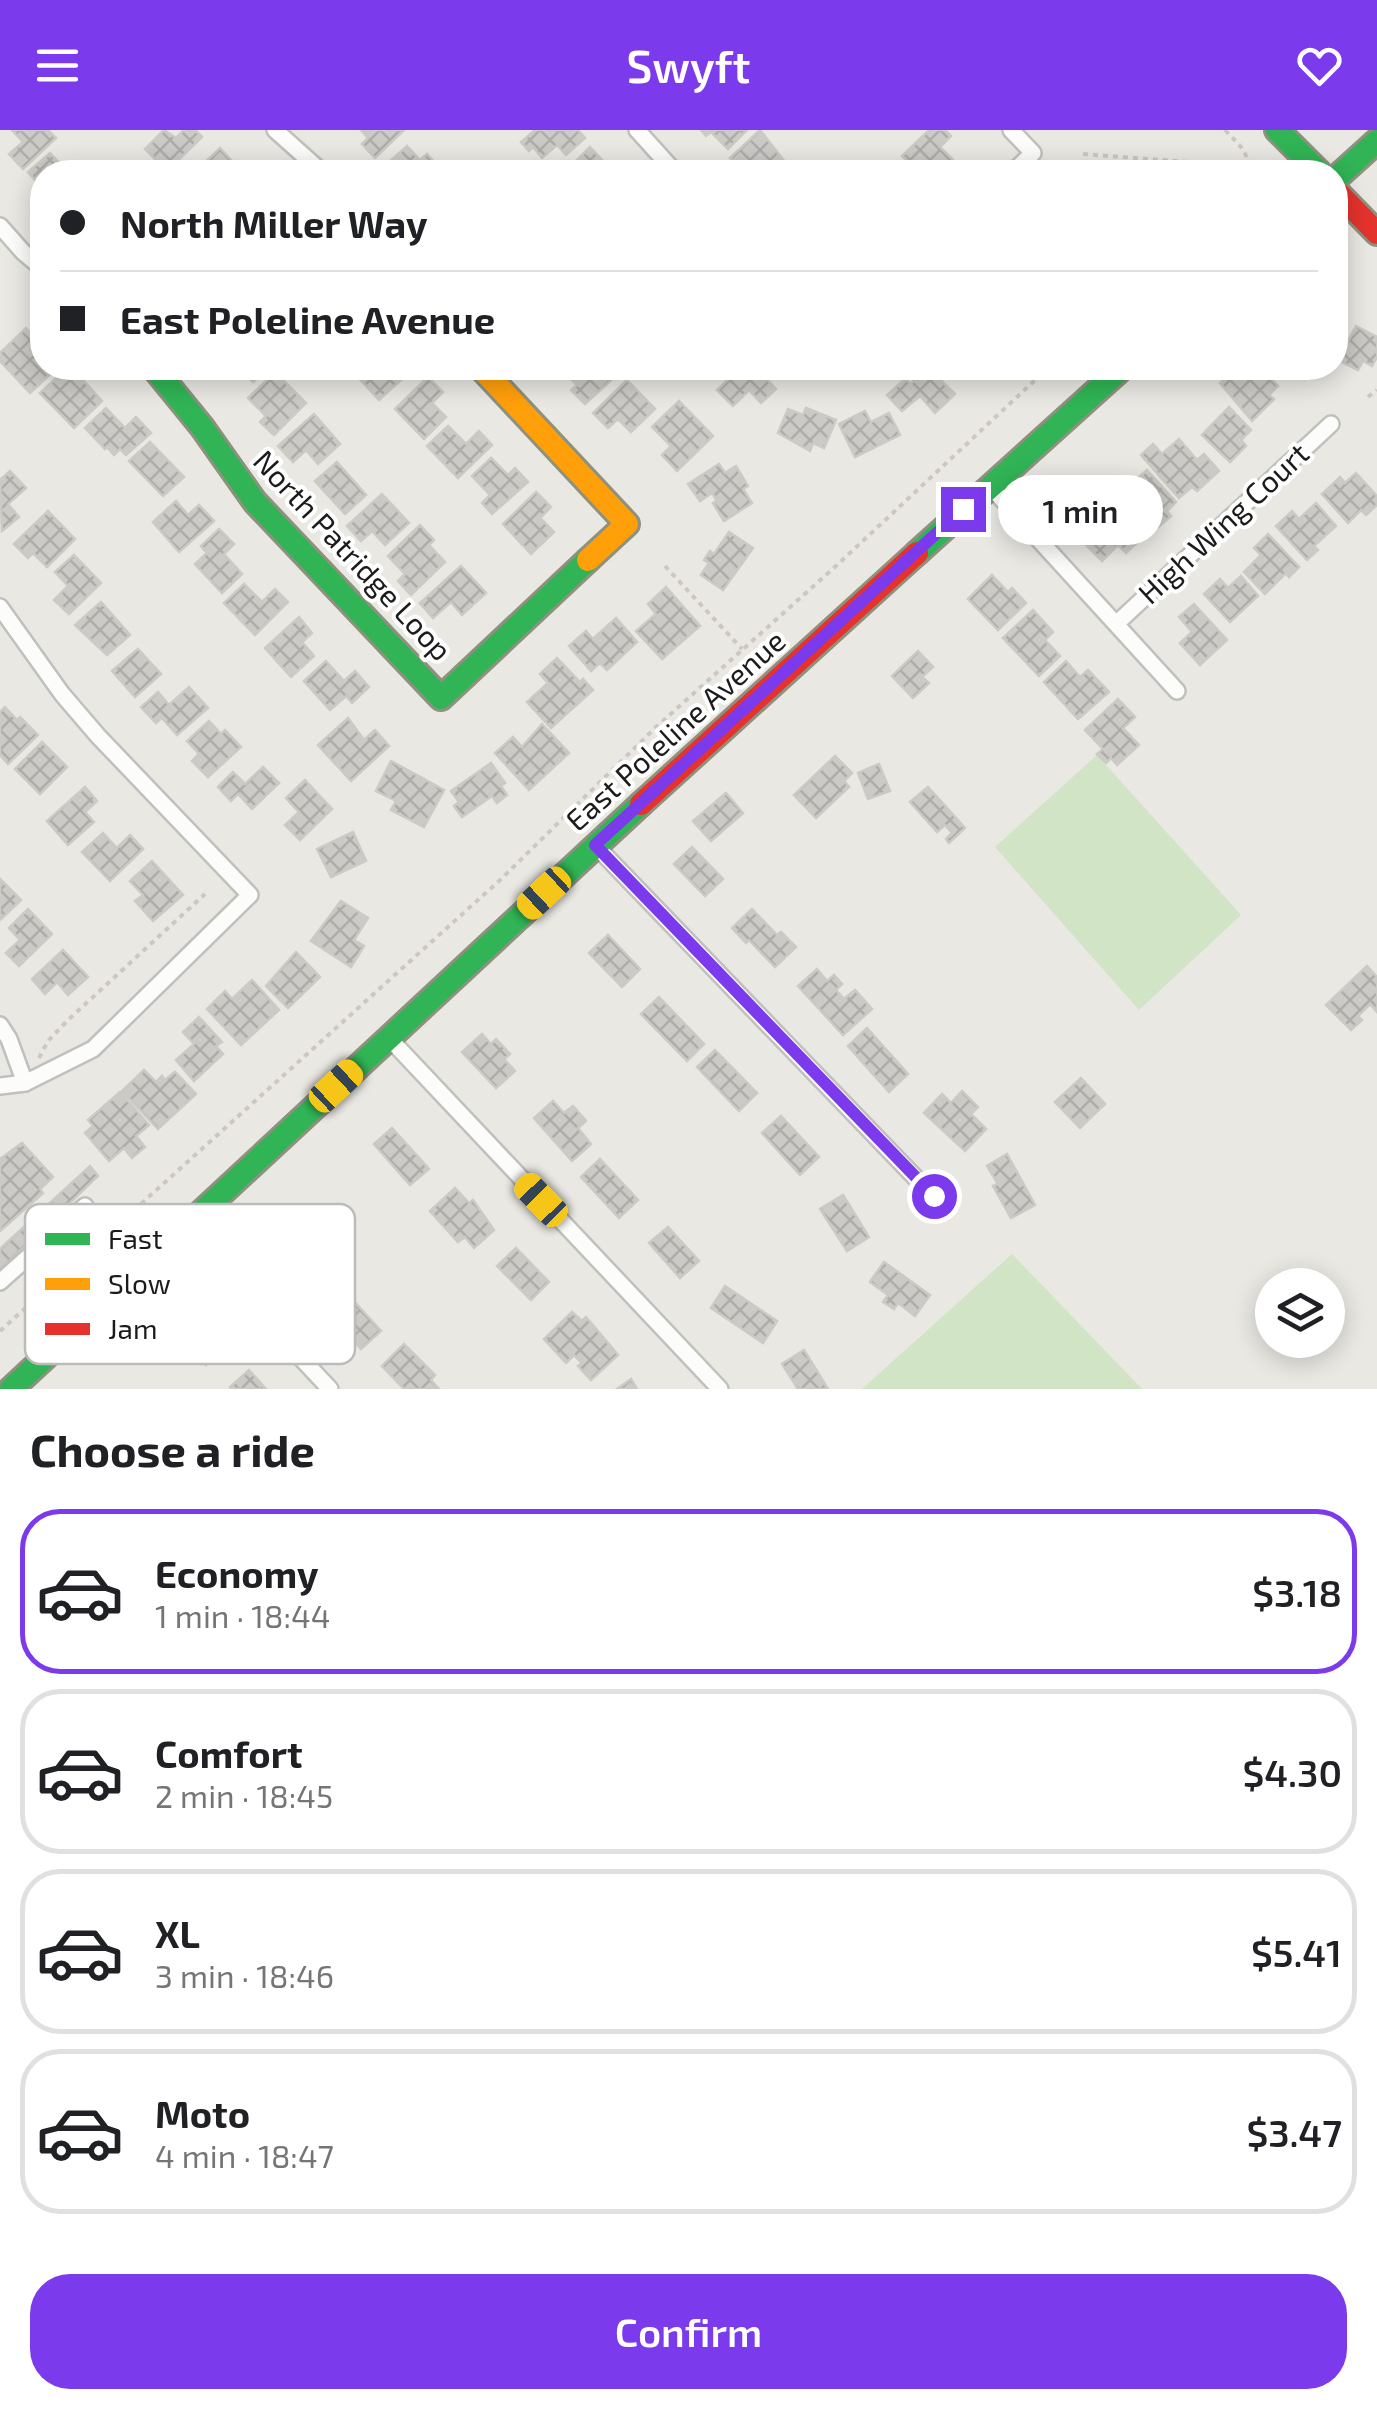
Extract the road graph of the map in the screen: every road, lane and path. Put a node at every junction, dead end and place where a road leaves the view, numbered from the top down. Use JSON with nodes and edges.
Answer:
{"nodes":[{"id":1,"x":274,"y":130,"type":"edge"},
{"id":2,"x":637,"y":130,"type":"edge"},
{"id":3,"x":1011,"y":130,"type":"edge"},
{"id":4,"x":1225,"y":130,"type":"edge"},
{"id":5,"x":1278,"y":130,"type":"edge"},
{"id":6,"x":1377,"y":141,"type":"edge"},
{"id":7,"x":1083,"y":154,"type":"dead end"},
{"id":8,"x":308,"y":160,"type":"edge"},
{"id":9,"x":664,"y":160,"type":"edge"},
{"id":10,"x":1025,"y":160,"type":"edge"},
{"id":11,"x":1162,"y":160,"type":"edge"},
{"id":12,"x":1248,"y":160,"type":"edge"},
{"id":13,"x":1307,"y":160,"type":"edge"},
{"id":14,"x":1348,"y":167,"type":"edge"},
{"id":15,"x":1348,"y":204,"type":"edge"},
{"id":16,"x":0,"y":226,"type":"edge"},
{"id":17,"x":1377,"y":234,"type":"edge"},
{"id":18,"x":30,"y":258,"type":"edge"},
{"id":19,"x":163,"y":380,"type":"edge"},
{"id":20,"x":492,"y":380,"type":"edge"},
{"id":21,"x":1035,"y":380,"type":"edge"},
{"id":22,"x":1108,"y":380,"type":"edge"},
{"id":23,"x":1377,"y":390,"type":"edge"},
{"id":24,"x":1368,"y":397,"type":"dead end"},
{"id":25,"x":1331,"y":424,"type":"dead end"},
{"id":26,"x":989,"y":485,"type":"junction"},
{"id":27,"x":664,"y":566,"type":"dead end"},
{"id":28,"x":0,"y":607,"type":"edge"},
{"id":29,"x":1116,"y":624,"type":"junction"},
{"id":30,"x":742,"y":649,"type":"junction"},
{"id":31,"x":1177,"y":691,"type":"dead end"},
{"id":32,"x":595,"y":845,"type":"junction"},
{"id":33,"x":205,"y":894,"type":"dead end"},
{"id":34,"x":0,"y":1025,"type":"edge"},
{"id":35,"x":388,"y":1037,"type":"junction"},
{"id":36,"x":48,"y":1042,"type":"dead end"},
{"id":37,"x":25,"y":1083,"type":"junction"},
{"id":38,"x":0,"y":1086,"type":"edge"},
{"id":39,"x":934,"y":1196,"type":"dead end"},
{"id":40,"x":141,"y":1204,"type":"edge"},
{"id":41,"x":210,"y":1204,"type":"edge"},
{"id":42,"x":25,"y":1259,"type":"edge"},
{"id":43,"x":0,"y":1282,"type":"edge"},
{"id":44,"x":25,"y":1308,"type":"edge"},
{"id":45,"x":0,"y":1331,"type":"edge"},
{"id":46,"x":38,"y":1364,"type":"edge"},
{"id":47,"x":307,"y":1364,"type":"edge"},
{"id":48,"x":11,"y":1389,"type":"edge"},
{"id":49,"x":330,"y":1389,"type":"edge"},
{"id":50,"x":720,"y":1389,"type":"edge"}],
"edges":[{"from":1,"to":8,"type":"street"},
{"from":2,"to":9,"type":"street"},
{"from":3,"to":10,"type":"street"},
{"from":4,"to":12,"type":"path"},
{"from":5,"to":13,"type":"main road"},
{"from":6,"to":14,"type":"main road"},
{"from":7,"to":11,"type":"path"},
{"from":15,"to":17,"type":"main road"},
{"from":16,"to":18,"type":"street"},
{"from":19,"to":20,"type":"main road","name":"North Patridge Loop"},
{"from":21,"to":30,"type":"path"},
{"from":22,"to":26,"type":"main road","name":"East Poleline Avenue"},
{"from":23,"to":24,"type":"path"},
{"from":25,"to":29,"type":"street","name":"High Wing Court"},
{"from":26,"to":29,"type":"street"},
{"from":26,"to":32,"type":"main road","name":"East Poleline Avenue"},
{"from":27,"to":30,"type":"path"},
{"from":28,"to":37,"type":"street"},
{"from":29,"to":31,"type":"street"},
{"from":30,"to":40,"type":"path"},
{"from":32,"to":35,"type":"main road","name":"East Poleline Avenue"},
{"from":32,"to":39,"type":"street"},
{"from":33,"to":36,"type":"path"},
{"from":34,"to":37,"type":"street"},
{"from":35,"to":41,"type":"main road","name":"East Poleline Avenue"},
{"from":35,"to":50,"type":"street"},
{"from":37,"to":38,"type":"street"},
{"from":42,"to":43,"type":"street"},
{"from":44,"to":45,"type":"path"},
{"from":46,"to":48,"type":"main road","name":"East Poleline Avenue"},
{"from":47,"to":49,"type":"street"}]}
